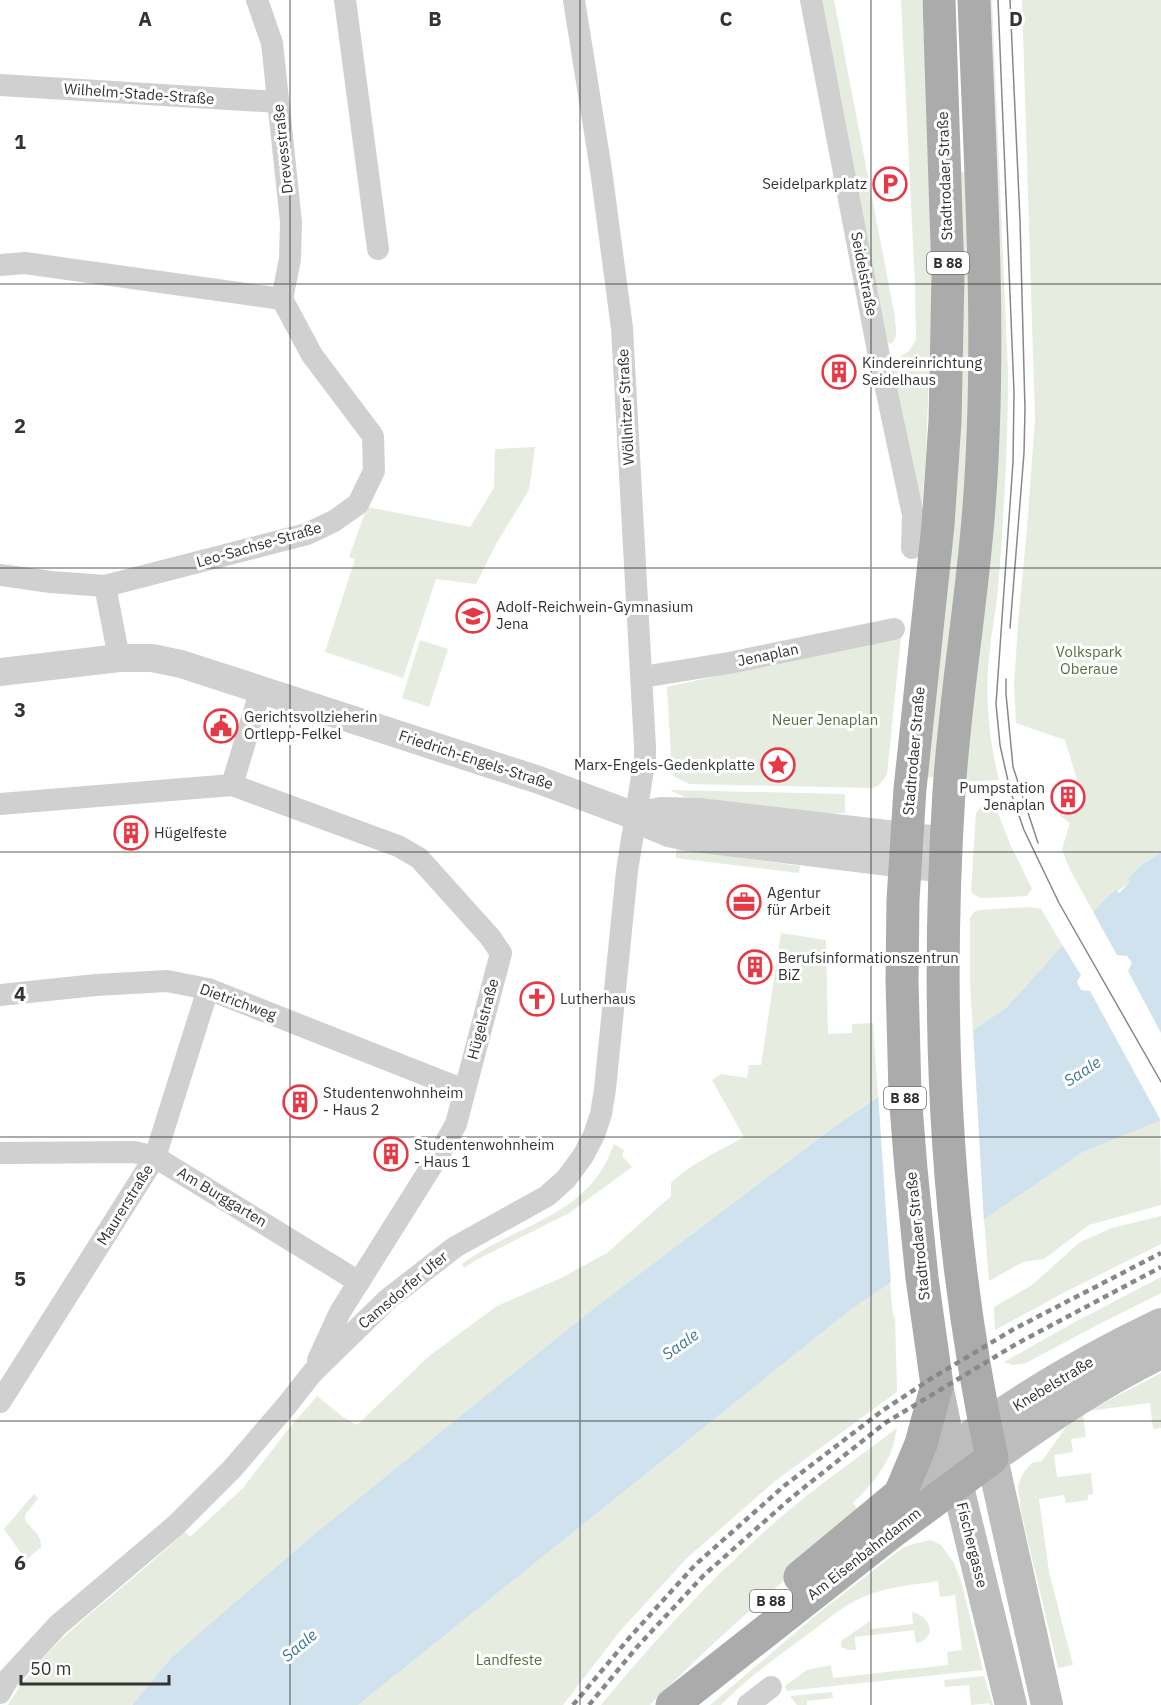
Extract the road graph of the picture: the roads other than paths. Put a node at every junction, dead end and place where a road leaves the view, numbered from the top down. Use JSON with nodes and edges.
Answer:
{"nodes":[{"id":1,"x":257,"y":0,"type":"edge"},
{"id":2,"x":345,"y":0,"type":"edge"},
{"id":3,"x":574,"y":0,"type":"edge"},
{"id":4,"x":811,"y":0,"type":"edge"},
{"id":5,"x":939,"y":0,"type":"edge"},
{"id":6,"x":974,"y":0,"type":"edge"},
{"id":7,"x":0,"y":85,"type":"edge"},
{"id":8,"x":278,"y":102,"type":"junction"},
{"id":9,"x":378,"y":249,"type":"dead end"},
{"id":10,"x":0,"y":265,"type":"edge"},
{"id":11,"x":282,"y":299,"type":"junction"},
{"id":12,"x":912,"y":548,"type":"dead end"},
{"id":13,"x":0,"y":575,"type":"edge"},
{"id":14,"x":105,"y":586,"type":"junction"},
{"id":15,"x":894,"y":629,"type":"dead end"},
{"id":16,"x":119,"y":658,"type":"junction"},
{"id":17,"x":0,"y":672,"type":"edge"},
{"id":18,"x":642,"y":677,"type":"junction"},
{"id":19,"x":261,"y":689,"type":"junction"},
{"id":20,"x":232,"y":785,"type":"junction"},
{"id":21,"x":0,"y":804,"type":"edge"},
{"id":22,"x":635,"y":816,"type":"junction"},
{"id":23,"x":906,"y":850,"type":"junction"},
{"id":24,"x":946,"y":855,"type":"junction"},
{"id":25,"x":208,"y":989,"type":"junction"},
{"id":26,"x":0,"y":995,"type":"edge"},
{"id":27,"x":464,"y":1090,"type":"junction"},
{"id":28,"x":0,"y":1153,"type":"edge"},
{"id":29,"x":155,"y":1157,"type":"junction"},
{"id":30,"x":359,"y":1282,"type":"junction"},
{"id":31,"x":1161,"y":1324,"type":"edge"},
{"id":32,"x":1161,"y":1353,"type":"edge"},
{"id":33,"x":313,"y":1372,"type":"junction"},
{"id":34,"x":937,"y":1385,"type":"junction"},
{"id":35,"x":0,"y":1402,"type":"edge"},
{"id":36,"x":986,"y":1426,"type":"junction"},
{"id":37,"x":992,"y":1458,"type":"junction"},
{"id":38,"x":953,"y":1468,"type":"junction"},
{"id":39,"x":900,"y":1494,"type":"junction"},
{"id":40,"x":0,"y":1658,"type":"edge"},
{"id":41,"x":4,"y":1686,"type":"edge"},
{"id":42,"x":771,"y":1687,"type":"dead end"},
{"id":43,"x":676,"y":1701,"type":"edge"},
{"id":44,"x":748,"y":1705,"type":"edge"},
{"id":45,"x":1011,"y":1705,"type":"edge"},
{"id":46,"x":1047,"y":1705,"type":"edge"}],
"edges":[{"from":1,"to":8,"type":"street","name":"Drevesstraße"},
{"from":2,"to":9,"type":"street"},
{"from":3,"to":18,"type":"street","name":"Wöllnitzer Straße"},
{"from":4,"to":12,"type":"street","name":"Seidelstraße"},
{"from":5,"to":23,"type":"main road","name":"Stadtrodaer Straße","number":"B 88"},
{"from":6,"to":24,"type":"main road","number":"B 88"},
{"from":7,"to":8,"type":"street","name":"Wilhelm-Stade-Straße"},
{"from":8,"to":11,"type":"street","name":"Drevesstraße"},
{"from":10,"to":11,"type":"street"},
{"from":11,"to":14,"type":"street","name":"Leo-Sachse-Straße"},
{"from":13,"to":14,"type":"street","name":"Leo-Sachse-Straße"},
{"from":14,"to":16,"type":"street"},
{"from":15,"to":18,"type":"street","name":"Jenaplan"},
{"from":16,"to":17,"type":"street","name":"Friedrich-Engels-Straße"},
{"from":16,"to":19,"type":"street","name":"Friedrich-Engels-Straße"},
{"from":18,"to":22,"type":"street","name":"Wöllnitzer Straße"},
{"from":19,"to":20,"type":"street"},
{"from":19,"to":22,"type":"street","name":"Friedrich-Engels-Straße"},
{"from":20,"to":21,"type":"street","name":"Hügelstraße"},
{"from":20,"to":27,"type":"street","name":"Hügelstraße"},
{"from":22,"to":23,"type":"street"},
{"from":22,"to":33,"type":"street","name":"Camsdorfer Ufer"},
{"from":23,"to":24,"type":"street"},
{"from":23,"to":34,"type":"main road","name":"Stadtrodaer Straße","number":"B 88"},
{"from":24,"to":36,"type":"main road","number":"B 88"},
{"from":25,"to":26,"type":"street","name":"Dietrichweg"},
{"from":25,"to":27,"type":"street","name":"Dietrichweg"},
{"from":25,"to":29,"type":"street","name":"Maurerstraße"},
{"from":27,"to":30,"type":"street","name":"Hügelstraße"},
{"from":28,"to":29,"type":"street","name":"Am Burggarten"},
{"from":29,"to":30,"type":"street","name":"Am Burggarten"},
{"from":29,"to":35,"type":"street","name":"Maurerstraße"},
{"from":30,"to":33,"type":"street","name":"Hügelstraße"},
{"from":31,"to":36,"type":"main road","name":"Knebelstraße"},
{"from":32,"to":37,"type":"main road","name":"Knebelstraße"},
{"from":33,"to":41,"type":"street","name":"Camsdorfer Ufer"},
{"from":34,"to":38,"type":"main road","name":"Fischergasse"},
{"from":34,"to":39,"type":"main road","name":"Stadtrodaer Straße","number":"B 88"},
{"from":36,"to":37,"type":"main road","number":"B 88"},
{"from":36,"to":38,"type":"main road","name":"Knebelstraße"},
{"from":37,"to":38,"type":"main road","name":"Am Eisenbahndamm","number":"B 88"},
{"from":37,"to":46,"type":"main road"},
{"from":38,"to":39,"type":"main road","name":"Am Eisenbahndamm"},
{"from":38,"to":43,"type":"main road","name":"Am Eisenbahndamm","number":"B 88"},
{"from":38,"to":45,"type":"main road","name":"Fischergasse"},
{"from":39,"to":43,"type":"main road","name":"Am Eisenbahndamm","number":"B 88"},
{"from":40,"to":41,"type":"street"},
{"from":42,"to":44,"type":"street"}]}
